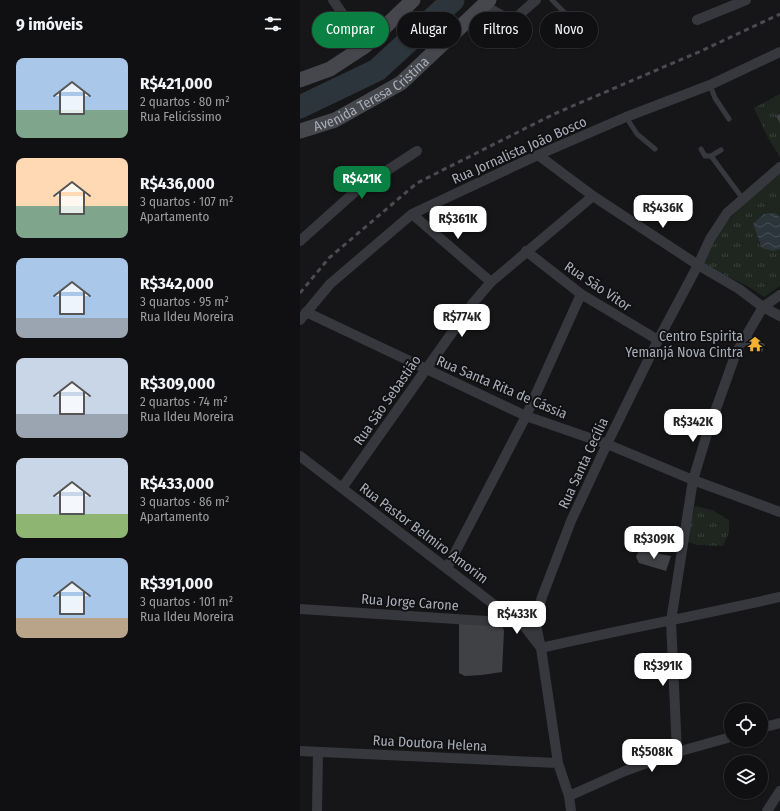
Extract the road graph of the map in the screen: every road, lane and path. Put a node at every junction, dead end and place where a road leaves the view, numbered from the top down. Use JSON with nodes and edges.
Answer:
{"nodes":[{"id":1,"x":332,"y":0,"type":"edge"},
{"id":2,"x":413,"y":0,"type":"edge"},
{"id":3,"x":536,"y":0,"type":"edge"},
{"id":4,"x":552,"y":0,"type":"edge"},
{"id":5,"x":746,"y":0,"type":"edge"},
{"id":6,"x":486,"y":3,"type":"edge"},
{"id":7,"x":341,"y":12,"type":"edge"},
{"id":8,"x":564,"y":12,"type":"edge"},
{"id":9,"x":697,"y":20,"type":"dead end"},
{"id":10,"x":389,"y":23,"type":"edge"},
{"id":11,"x":362,"y":48,"type":"edge"},
{"id":12,"x":780,"y":52,"type":"edge"},
{"id":13,"x":300,"y":80,"type":"edge"},
{"id":14,"x":710,"y":85,"type":"junction"},
{"id":15,"x":626,"y":117,"type":"junction"},
{"id":16,"x":729,"y":119,"type":"dead end"},
{"id":17,"x":300,"y":131,"type":"edge"},
{"id":18,"x":655,"y":149,"type":"dead end"},
{"id":19,"x":701,"y":149,"type":"dead end"},
{"id":20,"x":721,"y":150,"type":"dead end"},
{"id":21,"x":417,"y":151,"type":"dead end"},
{"id":22,"x":538,"y":155,"type":"junction"},
{"id":23,"x":711,"y":156,"type":"junction"},
{"id":24,"x":780,"y":167,"type":"edge"},
{"id":25,"x":593,"y":196,"type":"junction"},
{"id":26,"x":743,"y":199,"type":"junction"},
{"id":27,"x":412,"y":214,"type":"junction"},
{"id":28,"x":300,"y":241,"type":"edge"},
{"id":29,"x":526,"y":251,"type":"junction"},
{"id":30,"x":698,"y":265,"type":"junction"},
{"id":31,"x":491,"y":282,"type":"junction"},
{"id":32,"x":581,"y":294,"type":"junction"},
{"id":33,"x":780,"y":295,"type":"edge"},
{"id":34,"x":763,"y":307,"type":"junction"},
{"id":35,"x":303,"y":316,"type":"edge"},
{"id":36,"x":780,"y":316,"type":"edge"},
{"id":37,"x":658,"y":340,"type":"junction"},
{"id":38,"x":426,"y":370,"type":"junction"},
{"id":39,"x":526,"y":416,"type":"junction"},
{"id":40,"x":607,"y":444,"type":"junction"},
{"id":41,"x":300,"y":456,"type":"edge"},
{"id":42,"x":693,"y":480,"type":"junction"},
{"id":43,"x":342,"y":488,"type":"junction"},
{"id":44,"x":780,"y":512,"type":"edge"},
{"id":45,"x":448,"y":568,"type":"junction"},
{"id":46,"x":780,"y":597,"type":"edge"},
{"id":47,"x":300,"y":609,"type":"edge"},
{"id":48,"x":671,"y":621,"type":"junction"},
{"id":49,"x":518,"y":623,"type":"junction"},
{"id":50,"x":541,"y":648,"type":"junction"},
{"id":51,"x":780,"y":723,"type":"edge"},
{"id":52,"x":768,"y":726,"type":"edge"},
{"id":53,"x":724,"y":739,"type":"edge"},
{"id":54,"x":300,"y":752,"type":"edge"},
{"id":55,"x":318,"y":752,"type":"junction"},
{"id":56,"x":677,"y":752,"type":"junction"},
{"id":57,"x":558,"y":763,"type":"junction"},
{"id":58,"x":780,"y":791,"type":"edge"},
{"id":59,"x":569,"y":796,"type":"junction"},
{"id":60,"x":317,"y":811,"type":"edge"},
{"id":61,"x":571,"y":811,"type":"edge"},
{"id":62,"x":767,"y":811,"type":"edge"}],
"edges":[{"from":1,"to":7,"type":"street"},
{"from":2,"to":10,"type":"main road"},
{"from":3,"to":6,"type":"street"},
{"from":4,"to":8,"type":"lane"},
{"from":5,"to":9,"type":"street"},
{"from":6,"to":17,"type":"main road","name":"Avenida Teresa Cristina"},
{"from":11,"to":13,"type":"main road"},
{"from":12,"to":14,"type":"street","name":"Rua Jornalista João Bosco"},
{"from":14,"to":15,"type":"street","name":"Rua Jornalista João Bosco"},
{"from":14,"to":16,"type":"lane"},
{"from":15,"to":18,"type":"lane"},
{"from":15,"to":22,"type":"street","name":"Rua Jornalista João Bosco"},
{"from":19,"to":23,"type":"lane"},
{"from":20,"to":23,"type":"lane"},
{"from":21,"to":28,"type":"street"},
{"from":22,"to":25,"type":"street"},
{"from":22,"to":27,"type":"street","name":"Rua Jornalista João Bosco"},
{"from":23,"to":26,"type":"lane"},
{"from":24,"to":26,"type":"street","name":"Rua Santa Cecília"},
{"from":25,"to":29,"type":"street","name":"Rua São Sebastião"},
{"from":25,"to":30,"type":"street"},
{"from":26,"to":30,"type":"street","name":"Rua Santa Cecília"},
{"from":27,"to":31,"type":"street"},
{"from":27,"to":35,"type":"street","name":"Rua Jornalista João Bosco"},
{"from":29,"to":31,"type":"street","name":"Rua São Sebastião"},
{"from":29,"to":32,"type":"street","name":"Rua São Vitor"},
{"from":30,"to":34,"type":"street"},
{"from":30,"to":37,"type":"street","name":"Rua Santa Cecília"},
{"from":31,"to":38,"type":"street","name":"Rua São Sebastião"},
{"from":32,"to":37,"type":"street","name":"Rua São Vitor"},
{"from":32,"to":39,"type":"street"},
{"from":33,"to":34,"type":"street"},
{"from":34,"to":36,"type":"street"},
{"from":34,"to":42,"type":"street"},
{"from":35,"to":38,"type":"street","name":"Rua Santa Rita de Cássia"},
{"from":37,"to":40,"type":"street","name":"Rua Santa Cecília"},
{"from":38,"to":39,"type":"street","name":"Rua Santa Rita de Cássia"},
{"from":38,"to":43,"type":"street","name":"Rua São Sebastião"},
{"from":39,"to":40,"type":"street","name":"Rua Santa Rita de Cássia"},
{"from":39,"to":45,"type":"street"},
{"from":40,"to":42,"type":"street","name":"Rua Santa Rita de Cássia"},
{"from":40,"to":50,"type":"street","name":"Rua Santa Cecília"},
{"from":41,"to":43,"type":"street","name":"Rua Pastor Belmiro Amorim"},
{"from":42,"to":44,"type":"street","name":"Rua Santa Rita de Cássia"},
{"from":42,"to":48,"type":"street"},
{"from":43,"to":45,"type":"street","name":"Rua Pastor Belmiro Amorim"},
{"from":45,"to":49,"type":"street","name":"Rua Pastor Belmiro Amorim"},
{"from":46,"to":48,"type":"street"},
{"from":47,"to":49,"type":"street","name":"Rua Jorge Carone"},
{"from":48,"to":50,"type":"street"},
{"from":48,"to":56,"type":"street"},
{"from":49,"to":50,"type":"street","name":"Rua Pastor Belmiro Amorim"},
{"from":50,"to":57,"type":"street","name":"Rua Santa Cecília"},
{"from":51,"to":52,"type":"street"},
{"from":53,"to":56,"type":"street"},
{"from":54,"to":55,"type":"street","name":"Rua Doutora Helena"},
{"from":55,"to":57,"type":"street","name":"Rua Doutora Helena"},
{"from":55,"to":60,"type":"street"},
{"from":56,"to":59,"type":"street"},
{"from":57,"to":59,"type":"street","name":"Rua Santa Cecília"},
{"from":58,"to":62,"type":"street"},
{"from":59,"to":61,"type":"street","name":"Rua Santa Cecília"}]}
